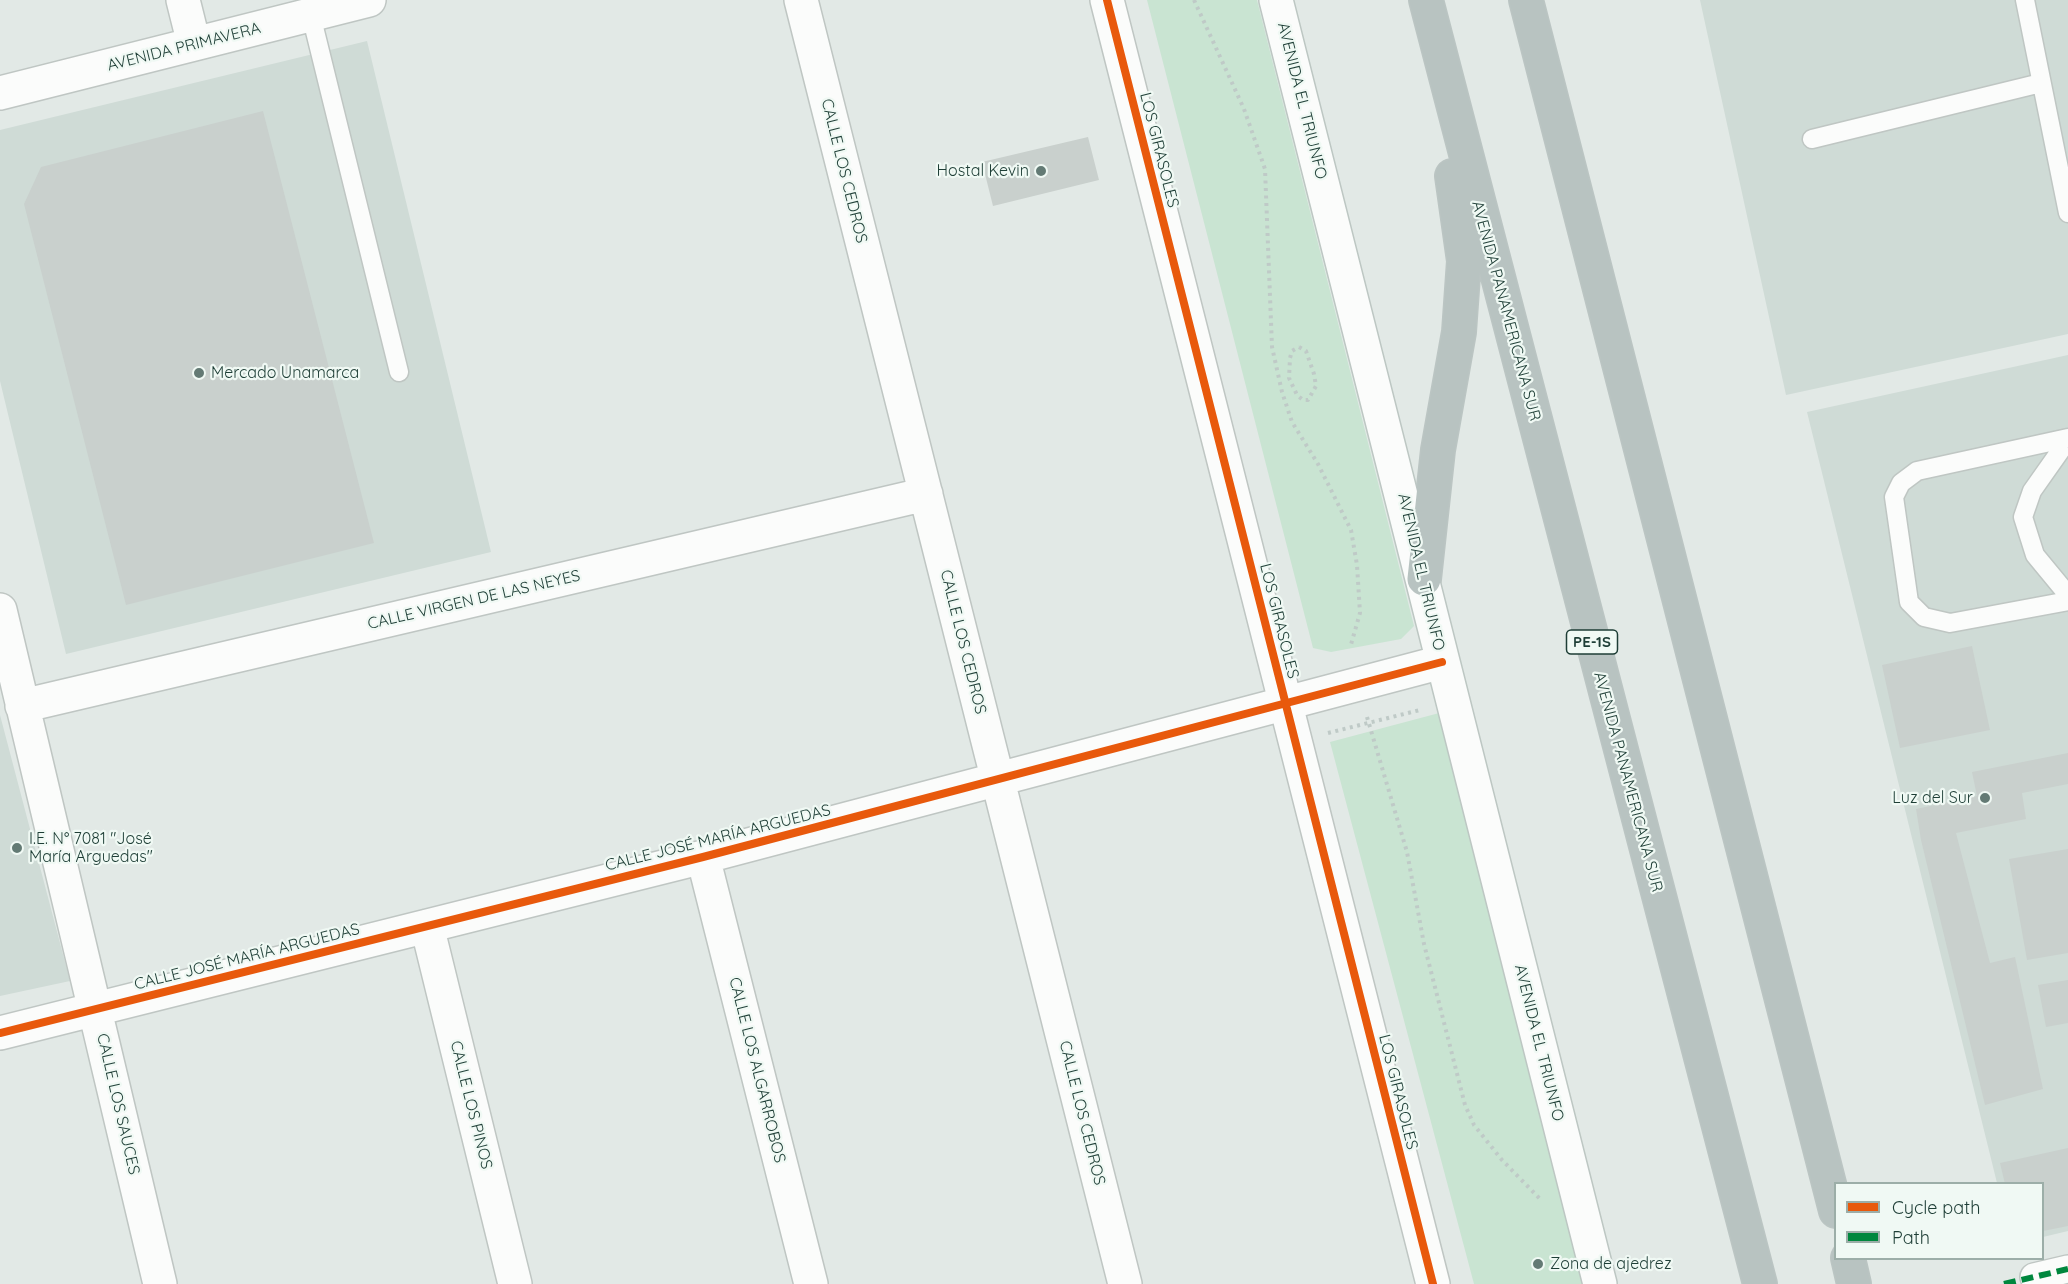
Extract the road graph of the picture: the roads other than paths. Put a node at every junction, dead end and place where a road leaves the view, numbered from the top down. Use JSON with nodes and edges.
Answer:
{"nodes":[{"id":1,"x":183,"y":0,"type":"edge"},
{"id":2,"x":369,"y":0,"type":"edge"},
{"id":3,"x":801,"y":0,"type":"edge"},
{"id":4,"x":1107,"y":0,"type":"edge"},
{"id":5,"x":1276,"y":0,"type":"edge"},
{"id":6,"x":1426,"y":0,"type":"edge"},
{"id":7,"x":1526,"y":0,"type":"edge"},
{"id":8,"x":2025,"y":0,"type":"edge"},
{"id":9,"x":311,"y":15,"type":"junction"},
{"id":10,"x":194,"y":44,"type":"junction"},
{"id":11,"x":1438,"y":49,"type":"junction"},
{"id":12,"x":2041,"y":83,"type":"junction"},
{"id":13,"x":0,"y":93,"type":"edge"},
{"id":14,"x":1812,"y":139,"type":"dead end"},
{"id":15,"x":2068,"y":213,"type":"edge"},
{"id":16,"x":399,"y":372,"type":"dead end"},
{"id":17,"x":2068,"y":439,"type":"edge"},
{"id":18,"x":926,"y":494,"type":"junction"},
{"id":19,"x":1424,"y":579,"type":"junction"},
{"id":20,"x":2068,"y":595,"type":"edge"},
{"id":21,"x":2068,"y":601,"type":"edge"},
{"id":22,"x":0,"y":610,"type":"edge"},
{"id":23,"x":1442,"y":662,"type":"junction"},
{"id":24,"x":1285,"y":701,"type":"junction"},
{"id":25,"x":22,"y":706,"type":"junction"},
{"id":26,"x":998,"y":779,"type":"junction"},
{"id":27,"x":703,"y":857,"type":"junction"},
{"id":28,"x":427,"y":926,"type":"junction"},
{"id":29,"x":95,"y":1009,"type":"junction"},
{"id":30,"x":0,"y":1033,"type":"edge"},
{"id":31,"x":1834,"y":1203,"type":"edge"},
{"id":32,"x":1848,"y":1260,"type":"edge"},
{"id":33,"x":2068,"y":1269,"type":"edge"},
{"id":34,"x":2034,"y":1277,"type":"dead end"},
{"id":35,"x":160,"y":1284,"type":"edge"},
{"id":36,"x":515,"y":1284,"type":"edge"},
{"id":37,"x":811,"y":1284,"type":"edge"},
{"id":38,"x":1125,"y":1284,"type":"edge"},
{"id":39,"x":1433,"y":1284,"type":"edge"},
{"id":40,"x":1600,"y":1284,"type":"edge"},
{"id":41,"x":1760,"y":1284,"type":"edge"},
{"id":42,"x":1854,"y":1284,"type":"edge"}],
"edges":[{"from":1,"to":10,"type":"street"},
{"from":2,"to":9,"type":"street","name":"AVENIDA PRIMAVERA"},
{"from":3,"to":18,"type":"street","name":"CALLE LOS CEDROS"},
{"from":4,"to":24,"type":"street","name":"LOS GIRASOLES"},
{"from":5,"to":19,"type":"street","name":"AVENIDA EL TRIUNFO"},
{"from":6,"to":11,"type":"highway","name":"AVENIDA PANAMERICANA SUR","number":"PE-1S"},
{"from":7,"to":31,"type":"highway"},
{"from":8,"to":12,"type":"lane"},
{"from":9,"to":10,"type":"street","name":"AVENIDA PRIMAVERA"},
{"from":9,"to":16,"type":"lane"},
{"from":10,"to":13,"type":"street","name":"AVENIDA PRIMAVERA"},
{"from":11,"to":19,"type":"highway"},
{"from":11,"to":41,"type":"highway","name":"AVENIDA PANAMERICANA SUR","number":"PE-1S"},
{"from":12,"to":14,"type":"lane"},
{"from":12,"to":15,"type":"lane"},
{"from":17,"to":20,"type":"lane"},
{"from":17,"to":21,"type":"lane"},
{"from":18,"to":25,"type":"street","name":"CALLE VIRGEN DE LAS NEYES"},
{"from":18,"to":26,"type":"street","name":"CALLE LOS CEDROS"},
{"from":19,"to":23,"type":"street","name":"AVENIDA EL TRIUNFO"},
{"from":22,"to":25,"type":"street","name":"CALLE LOS SAUCES"},
{"from":23,"to":24,"type":"street","name":"CALLE JOSÉ MARÍA ARGUEDAS"},
{"from":23,"to":40,"type":"street","name":"AVENIDA EL TRIUNFO"},
{"from":24,"to":26,"type":"street","name":"CALLE JOSÉ MARÍA ARGUEDAS"},
{"from":24,"to":39,"type":"street","name":"LOS GIRASOLES"},
{"from":25,"to":29,"type":"street","name":"CALLE LOS SAUCES"},
{"from":26,"to":27,"type":"street","name":"CALLE JOSÉ MARÍA ARGUEDAS"},
{"from":26,"to":38,"type":"street","name":"CALLE LOS CEDROS"},
{"from":27,"to":28,"type":"street","name":"CALLE JOSÉ MARÍA ARGUEDAS"},
{"from":27,"to":37,"type":"street","name":"CALLE LOS ALGARROBOS"},
{"from":28,"to":29,"type":"street","name":"CALLE JOSÉ MARÍA ARGUEDAS"},
{"from":28,"to":36,"type":"street","name":"CALLE LOS PINOS"},
{"from":29,"to":30,"type":"street","name":"CALLE JOSÉ MARÍA ARGUEDAS"},
{"from":29,"to":35,"type":"street","name":"CALLE LOS SAUCES"},
{"from":32,"to":42,"type":"highway"},
{"from":33,"to":34,"type":"street"}]}
